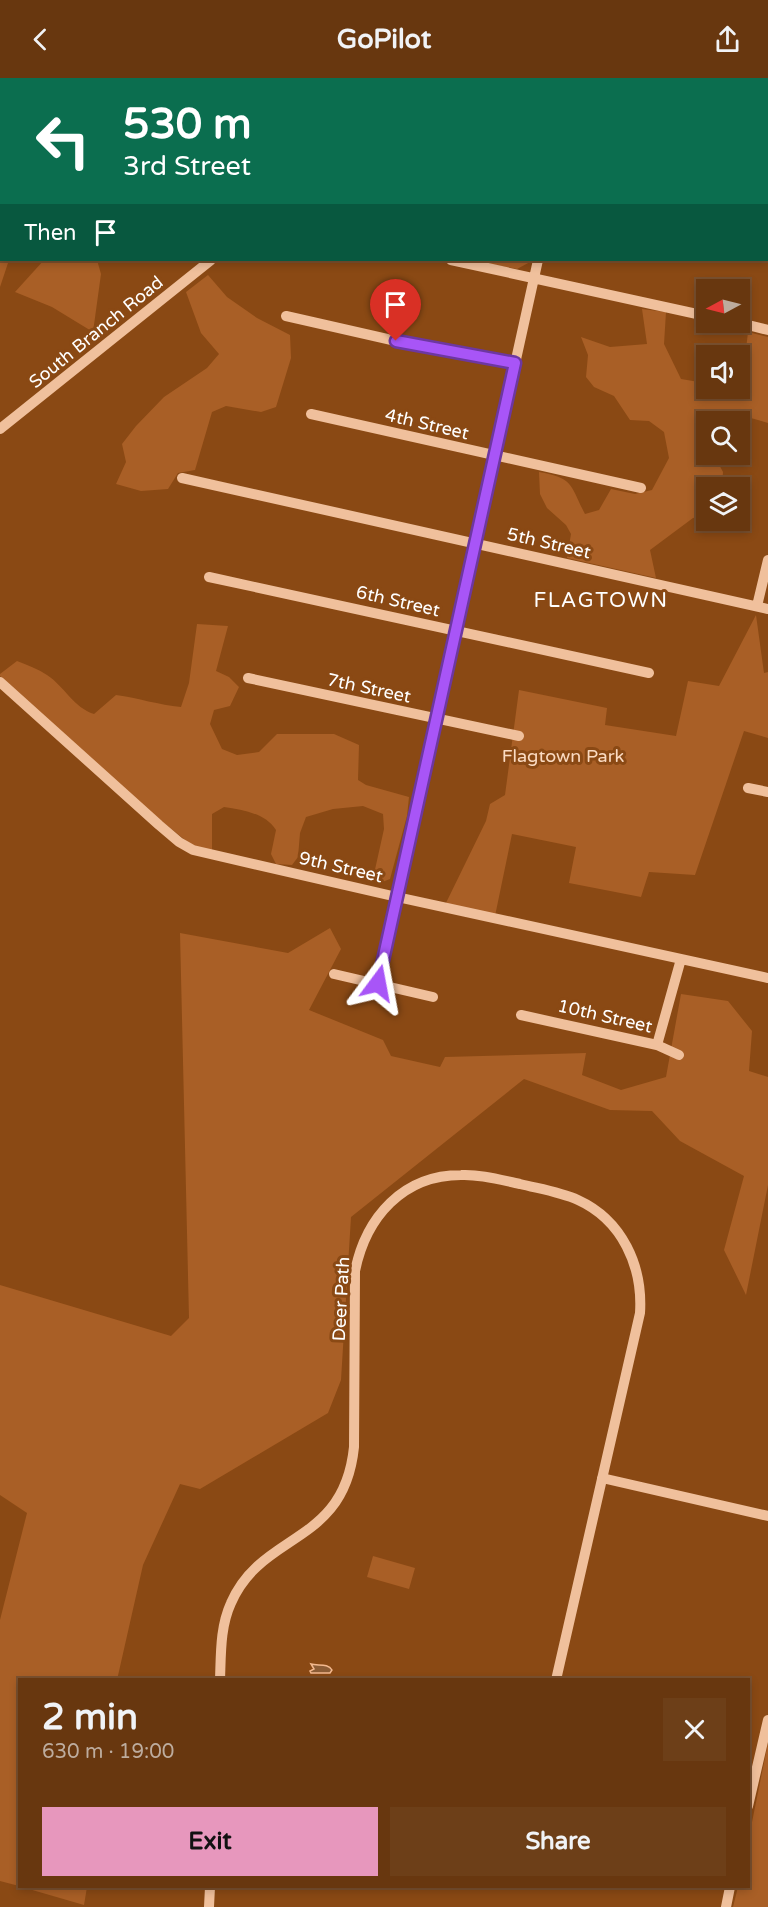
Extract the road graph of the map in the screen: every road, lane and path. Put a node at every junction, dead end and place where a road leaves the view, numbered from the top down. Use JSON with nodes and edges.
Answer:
{"nodes":[{"id":1,"x":210,"y":261,"type":"edge"},
{"id":2,"x":456,"y":261,"type":"edge"},
{"id":3,"x":538,"y":261,"type":"edge"},
{"id":4,"x":534,"y":278,"type":"junction"},
{"id":5,"x":696,"y":314,"type":"edge"},
{"id":6,"x":286,"y":316,"type":"dead end"},
{"id":7,"x":750,"y":326,"type":"edge"},
{"id":8,"x":768,"y":330,"type":"edge"},
{"id":9,"x":515,"y":363,"type":"junction"},
{"id":10,"x":311,"y":414,"type":"dead end"},
{"id":11,"x":0,"y":429,"type":"edge"},
{"id":12,"x":495,"y":456,"type":"junction"},
{"id":13,"x":182,"y":478,"type":"dead end"},
{"id":14,"x":641,"y":488,"type":"dead end"},
{"id":15,"x":476,"y":543,"type":"junction"},
{"id":16,"x":768,"y":560,"type":"edge"},
{"id":17,"x":209,"y":577,"type":"dead end"},
{"id":18,"x":763,"y":607,"type":"edge"},
{"id":19,"x":457,"y":632,"type":"junction"},
{"id":20,"x":649,"y":673,"type":"dead end"},
{"id":21,"x":248,"y":678,"type":"dead end"},
{"id":22,"x":0,"y":681,"type":"edge"},
{"id":23,"x":437,"y":719,"type":"junction"},
{"id":24,"x":519,"y":736,"type":"dead end"},
{"id":25,"x":748,"y":788,"type":"dead end"},
{"id":26,"x":768,"y":792,"type":"edge"},
{"id":27,"x":397,"y":897,"type":"junction"},
{"id":28,"x":681,"y":959,"type":"junction"},
{"id":29,"x":334,"y":974,"type":"dead end"},
{"id":30,"x":768,"y":978,"type":"edge"},
{"id":31,"x":378,"y":983,"type":"junction"},
{"id":32,"x":433,"y":997,"type":"dead end"},
{"id":33,"x":521,"y":1015,"type":"dead end"},
{"id":34,"x":657,"y":1045,"type":"junction"},
{"id":35,"x":679,"y":1055,"type":"dead end"},
{"id":36,"x":602,"y":1479,"type":"junction"},
{"id":37,"x":768,"y":1516,"type":"edge"},
{"id":38,"x":220,"y":1678,"type":"edge"},
{"id":39,"x":556,"y":1678,"type":"edge"},
{"id":40,"x":768,"y":1720,"type":"edge"},
{"id":41,"x":750,"y":1797,"type":"edge"},
{"id":42,"x":210,"y":1888,"type":"edge"},
{"id":43,"x":730,"y":1888,"type":"edge"},
{"id":44,"x":209,"y":1907,"type":"edge"},
{"id":45,"x":726,"y":1907,"type":"edge"}],
"edges":[{"from":1,"to":11,"type":"street","name":"South Branch Road"},
{"from":2,"to":4,"type":"street"},
{"from":3,"to":4,"type":"street"},
{"from":4,"to":5,"type":"street"},
{"from":4,"to":9,"type":"street"},
{"from":6,"to":9,"type":"street"},
{"from":7,"to":8,"type":"street"},
{"from":9,"to":12,"type":"street"},
{"from":10,"to":12,"type":"street","name":"4th Street"},
{"from":12,"to":14,"type":"street","name":"4th Street"},
{"from":12,"to":15,"type":"street"},
{"from":13,"to":15,"type":"street","name":"5th Street"},
{"from":15,"to":18,"type":"street","name":"5th Street"},
{"from":15,"to":19,"type":"street"},
{"from":16,"to":18,"type":"street"},
{"from":17,"to":19,"type":"street","name":"6th Street"},
{"from":19,"to":20,"type":"street","name":"6th Street"},
{"from":19,"to":23,"type":"street"},
{"from":21,"to":23,"type":"street","name":"7th Street"},
{"from":22,"to":27,"type":"street","name":"9th Street"},
{"from":23,"to":24,"type":"street","name":"7th Street"},
{"from":23,"to":27,"type":"street"},
{"from":25,"to":26,"type":"street"},
{"from":27,"to":28,"type":"street","name":"9th Street"},
{"from":27,"to":31,"type":"street"},
{"from":28,"to":30,"type":"street","name":"9th Street"},
{"from":28,"to":34,"type":"street"},
{"from":29,"to":31,"type":"street"},
{"from":31,"to":32,"type":"street"},
{"from":33,"to":34,"type":"street","name":"10th Street"},
{"from":34,"to":35,"type":"street","name":"10th Street"},
{"from":36,"to":37,"type":"street"},
{"from":36,"to":38,"type":"street","name":"Deer Path"},
{"from":36,"to":39,"type":"street","name":"Deer Path"},
{"from":40,"to":41,"type":"street"},
{"from":42,"to":44,"type":"street"},
{"from":43,"to":45,"type":"street"}]}
